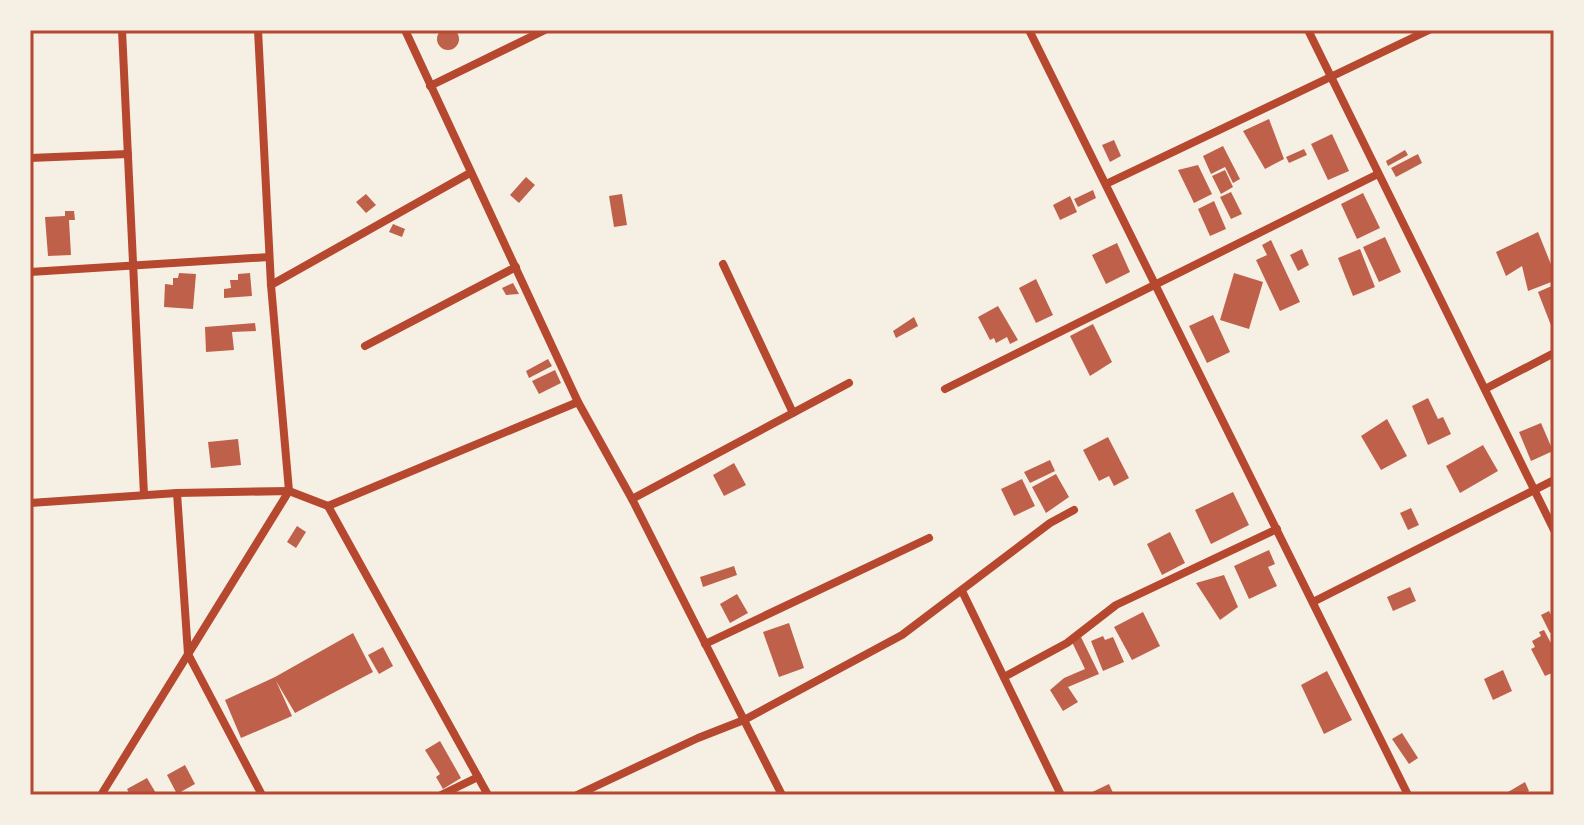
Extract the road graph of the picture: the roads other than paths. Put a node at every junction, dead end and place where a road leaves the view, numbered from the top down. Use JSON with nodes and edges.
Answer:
{"nodes":[{"id":1,"x":122,"y":30,"type":"edge"},
{"id":2,"x":258,"y":30,"type":"edge"},
{"id":3,"x":405,"y":30,"type":"edge"},
{"id":4,"x":545,"y":30,"type":"edge"},
{"id":5,"x":1029,"y":30,"type":"edge"},
{"id":6,"x":1308,"y":30,"type":"edge"},
{"id":7,"x":1429,"y":30,"type":"edge"},
{"id":8,"x":1331,"y":77,"type":"junction"},
{"id":9,"x":430,"y":86,"type":"junction"},
{"id":10,"x":128,"y":154,"type":"junction"},
{"id":11,"x":30,"y":158,"type":"edge"},
{"id":12,"x":470,"y":173,"type":"junction"},
{"id":13,"x":1378,"y":174,"type":"junction"},
{"id":14,"x":1106,"y":184,"type":"junction"},
{"id":15,"x":269,"y":257,"type":"junction"},
{"id":16,"x":133,"y":264,"type":"junction"},
{"id":17,"x":723,"y":264,"type":"dead end"},
{"id":18,"x":516,"y":267,"type":"junction"},
{"id":19,"x":30,"y":272,"type":"edge"},
{"id":20,"x":1154,"y":282,"type":"junction"},
{"id":21,"x":271,"y":285,"type":"junction"},
{"id":22,"x":365,"y":346,"type":"dead end"},
{"id":23,"x":1554,"y":353,"type":"edge"},
{"id":24,"x":849,"y":383,"type":"dead end"},
{"id":25,"x":945,"y":389,"type":"dead end"},
{"id":26,"x":1485,"y":389,"type":"junction"},
{"id":27,"x":578,"y":402,"type":"junction"},
{"id":28,"x":793,"y":413,"type":"junction"},
{"id":29,"x":1554,"y":480,"type":"edge"},
{"id":30,"x":1534,"y":490,"type":"junction"},
{"id":31,"x":289,"y":491,"type":"junction"},
{"id":32,"x":177,"y":493,"type":"junction"},
{"id":33,"x":144,"y":495,"type":"junction"},
{"id":34,"x":632,"y":499,"type":"junction"},
{"id":35,"x":30,"y":503,"type":"edge"},
{"id":36,"x":328,"y":506,"type":"junction"},
{"id":37,"x":1074,"y":510,"type":"dead end"},
{"id":38,"x":1277,"y":529,"type":"junction"},
{"id":39,"x":1554,"y":530,"type":"edge"},
{"id":40,"x":929,"y":538,"type":"dead end"},
{"id":41,"x":962,"y":591,"type":"junction"},
{"id":42,"x":1313,"y":602,"type":"junction"},
{"id":43,"x":705,"y":644,"type":"junction"},
{"id":44,"x":188,"y":654,"type":"junction"},
{"id":45,"x":1004,"y":677,"type":"junction"},
{"id":46,"x":744,"y":720,"type":"junction"},
{"id":47,"x":478,"y":777,"type":"junction"},
{"id":48,"x":101,"y":795,"type":"edge"},
{"id":49,"x":262,"y":795,"type":"edge"},
{"id":50,"x":441,"y":795,"type":"edge"},
{"id":51,"x":488,"y":795,"type":"edge"},
{"id":52,"x":577,"y":795,"type":"edge"},
{"id":53,"x":782,"y":795,"type":"edge"},
{"id":54,"x":1061,"y":795,"type":"edge"},
{"id":55,"x":1408,"y":795,"type":"edge"}],
"edges":[{"from":1,"to":10,"type":"street"},
{"from":2,"to":15,"type":"street"},
{"from":3,"to":9,"type":"street"},
{"from":4,"to":9,"type":"street"},
{"from":5,"to":14,"type":"street"},
{"from":6,"to":8,"type":"street"},
{"from":7,"to":8,"type":"street"},
{"from":8,"to":13,"type":"street"},
{"from":8,"to":14,"type":"street"},
{"from":9,"to":12,"type":"street"},
{"from":10,"to":11,"type":"street"},
{"from":10,"to":16,"type":"street"},
{"from":12,"to":18,"type":"street"},
{"from":12,"to":21,"type":"street"},
{"from":13,"to":20,"type":"street"},
{"from":13,"to":26,"type":"street"},
{"from":14,"to":20,"type":"street"},
{"from":15,"to":16,"type":"street"},
{"from":15,"to":21,"type":"street"},
{"from":16,"to":19,"type":"street"},
{"from":16,"to":33,"type":"street"},
{"from":17,"to":28,"type":"street"},
{"from":18,"to":22,"type":"street"},
{"from":18,"to":27,"type":"street"},
{"from":20,"to":25,"type":"street"},
{"from":20,"to":38,"type":"street"},
{"from":21,"to":31,"type":"street"},
{"from":23,"to":26,"type":"street"},
{"from":24,"to":28,"type":"street"},
{"from":26,"to":30,"type":"street"},
{"from":27,"to":34,"type":"street"},
{"from":27,"to":36,"type":"street"},
{"from":28,"to":34,"type":"street"},
{"from":29,"to":30,"type":"street"},
{"from":30,"to":39,"type":"street"},
{"from":30,"to":42,"type":"street"},
{"from":31,"to":32,"type":"street"},
{"from":31,"to":36,"type":"street"},
{"from":31,"to":44,"type":"street"},
{"from":32,"to":33,"type":"street"},
{"from":32,"to":44,"type":"street"},
{"from":33,"to":35,"type":"street"},
{"from":34,"to":43,"type":"street"},
{"from":36,"to":47,"type":"street"},
{"from":37,"to":41,"type":"street"},
{"from":38,"to":42,"type":"street"},
{"from":38,"to":45,"type":"street"},
{"from":40,"to":43,"type":"street"},
{"from":41,"to":45,"type":"street"},
{"from":41,"to":46,"type":"street"},
{"from":42,"to":55,"type":"street"},
{"from":43,"to":46,"type":"street"},
{"from":44,"to":48,"type":"street"},
{"from":44,"to":49,"type":"street"},
{"from":45,"to":54,"type":"street"},
{"from":46,"to":52,"type":"street"},
{"from":46,"to":53,"type":"street"},
{"from":47,"to":50,"type":"street"},
{"from":47,"to":51,"type":"street"}]}
